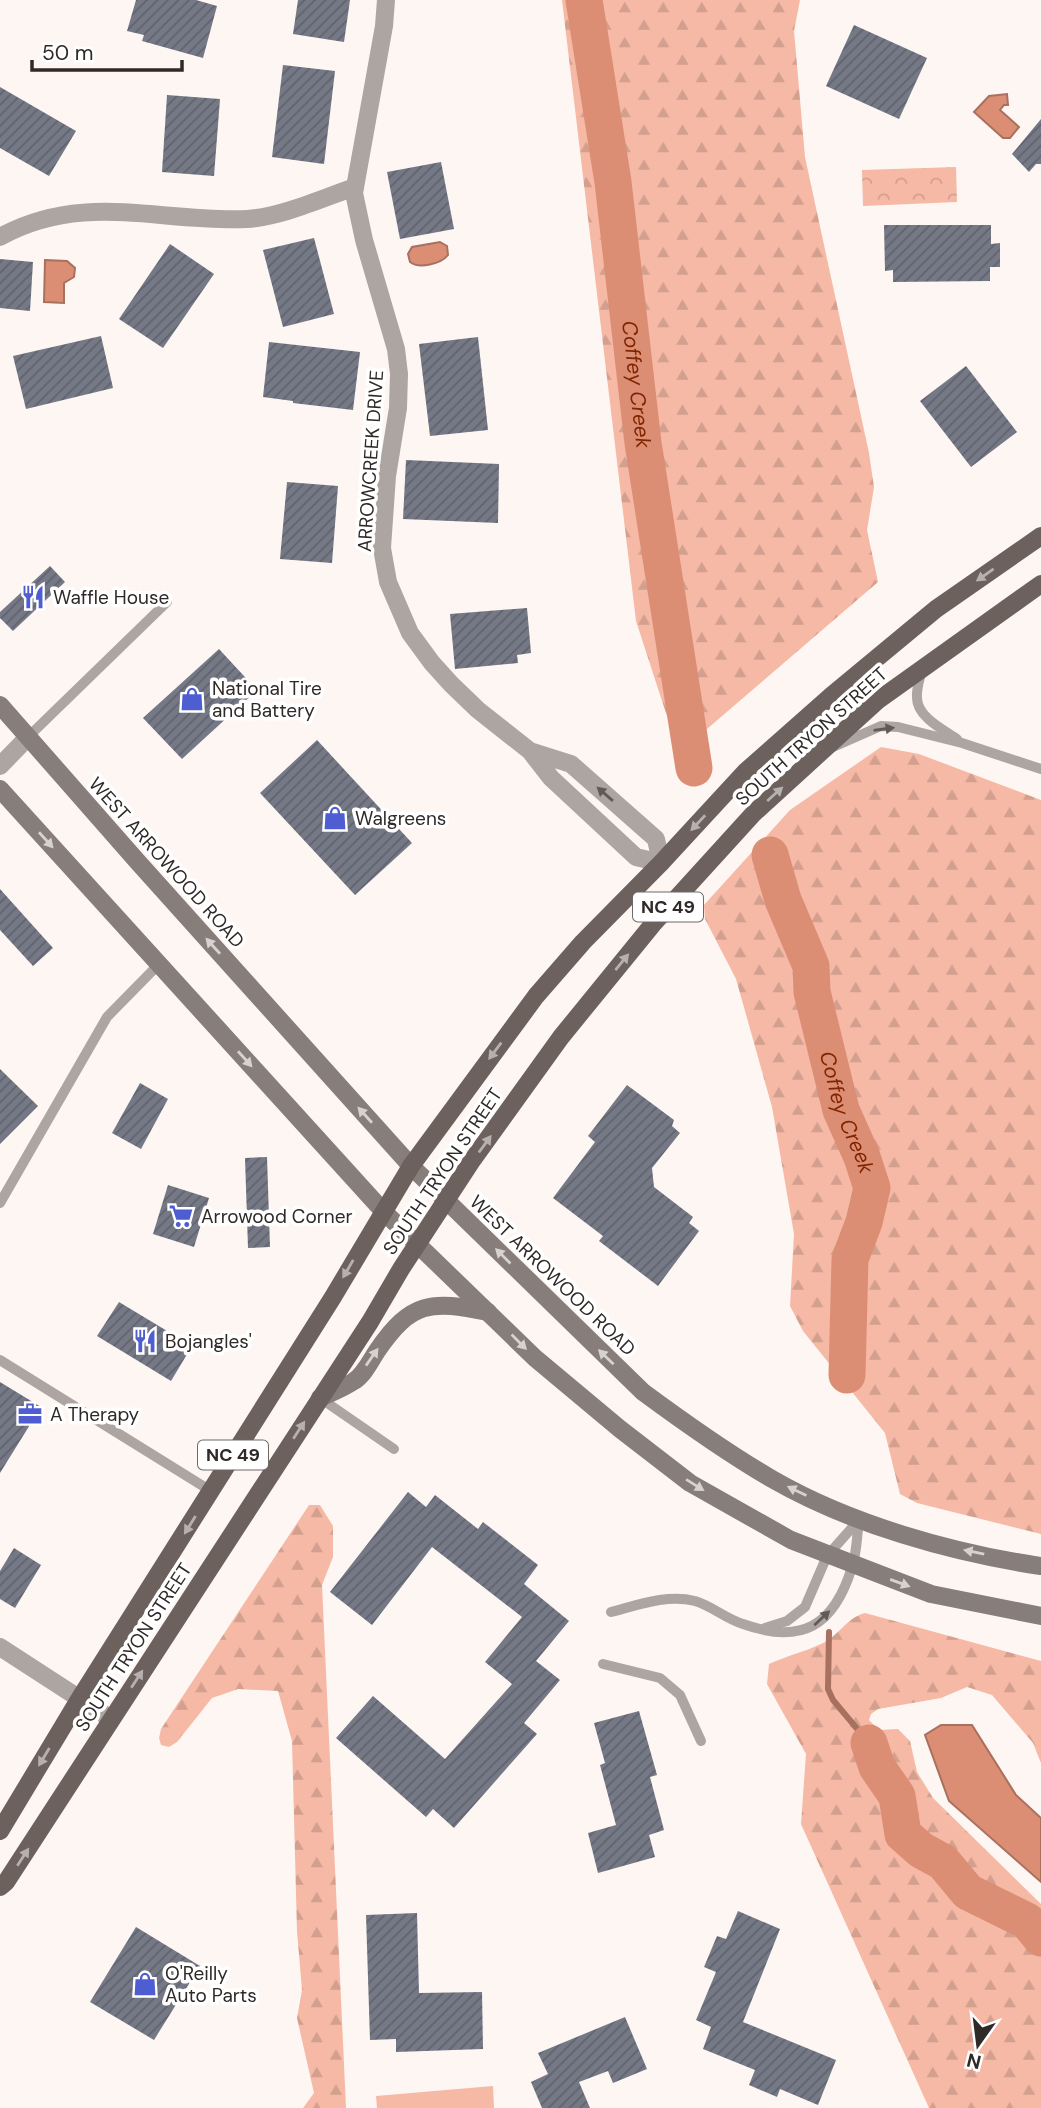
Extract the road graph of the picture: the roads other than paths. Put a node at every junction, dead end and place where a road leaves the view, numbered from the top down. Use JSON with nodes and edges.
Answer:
{"nodes":[{"id":1,"x":386,"y":0,"type":"edge"},
{"id":2,"x":355,"y":187,"type":"junction"},
{"id":3,"x":0,"y":237,"type":"edge"},
{"id":4,"x":1041,"y":536,"type":"edge"},
{"id":5,"x":1041,"y":584,"type":"edge"},
{"id":6,"x":167,"y":602,"type":"dead end"},
{"id":7,"x":922,"y":669,"type":"junction"},
{"id":8,"x":0,"y":705,"type":"edge"},
{"id":9,"x":29,"y":737,"type":"junction"},
{"id":10,"x":962,"y":743,"type":"junction"},
{"id":11,"x":530,"y":751,"type":"junction"},
{"id":12,"x":821,"y":753,"type":"junction"},
{"id":13,"x":0,"y":766,"type":"edge"},
{"id":14,"x":1041,"y":769,"type":"edge"},
{"id":15,"x":0,"y":789,"type":"edge"},
{"id":16,"x":661,"y":863,"type":"junction"},
{"id":17,"x":159,"y":964,"type":"junction"},
{"id":18,"x":411,"y":1166,"type":"junction"},
{"id":19,"x":447,"y":1200,"type":"junction"},
{"id":20,"x":0,"y":1203,"type":"edge"},
{"id":21,"x":383,"y":1210,"type":"junction"},
{"id":22,"x":418,"y":1243,"type":"junction"},
{"id":23,"x":489,"y":1313,"type":"junction"},
{"id":24,"x":0,"y":1360,"type":"edge"},
{"id":25,"x":320,"y":1398,"type":"junction"},
{"id":26,"x":394,"y":1449,"type":"dead end"},
{"id":27,"x":211,"y":1491,"type":"junction"},
{"id":28,"x":859,"y":1519,"type":"junction"},
{"id":29,"x":827,"y":1556,"type":"junction"},
{"id":30,"x":853,"y":1566,"type":"junction"},
{"id":31,"x":1041,"y":1566,"type":"edge"},
{"id":32,"x":611,"y":1612,"type":"dead end"},
{"id":33,"x":1041,"y":1616,"type":"edge"},
{"id":34,"x":759,"y":1629,"type":"junction"},
{"id":35,"x":0,"y":1647,"type":"edge"},
{"id":36,"x":603,"y":1664,"type":"dead end"},
{"id":37,"x":80,"y":1698,"type":"junction"},
{"id":38,"x":111,"y":1719,"type":"junction"},
{"id":39,"x":701,"y":1741,"type":"dead end"},
{"id":40,"x":0,"y":1831,"type":"edge"},
{"id":41,"x":0,"y":1887,"type":"edge"}],
"edges":[{"from":1,"to":2,"type":"street","name":"ARROWCREEK DRIVE"},
{"from":2,"to":3,"type":"street"},
{"from":2,"to":11,"type":"street","name":"ARROWCREEK DRIVE"},
{"from":4,"to":16,"type":"main road","name":"SOUTH TRYON STREET","number":"NC 49","one_way":true},
{"from":5,"to":7,"type":"main road","name":"SOUTH TRYON STREET","number":"NC 49"},
{"from":6,"to":9,"type":"lane"},
{"from":7,"to":10,"type":"lane"},
{"from":7,"to":12,"type":"main road","name":"SOUTH TRYON STREET","number":"NC 49"},
{"from":8,"to":9,"type":"main road","name":"WEST ARROWOOD ROAD"},
{"from":9,"to":13,"type":"street"},
{"from":18,"to":9,"type":"main road","name":"WEST ARROWOOD ROAD","one_way":true},
{"from":12,"to":10,"type":"lane","one_way":true},
{"from":10,"to":14,"type":"lane"},
{"from":11,"to":16,"type":"street","name":"ARROWCREEK DRIVE"},
{"from":16,"to":11,"type":"street","name":"ARROWCREEK DRIVE","one_way":true},
{"from":19,"to":12,"type":"main road","name":"SOUTH TRYON STREET","number":"NC 49","one_way":true},
{"from":15,"to":17,"type":"main road","one_way":true},
{"from":16,"to":18,"type":"main road","name":"SOUTH TRYON STREET","number":"NC 49","one_way":true},
{"from":17,"to":20,"type":"lane"},
{"from":17,"to":21,"type":"main road","one_way":true},
{"from":18,"to":19,"type":"main road","name":"WEST ARROWOOD ROAD"},
{"from":18,"to":21,"type":"main road","name":"SOUTH TRYON STREET","number":"NC 49"},
{"from":19,"to":22,"type":"main road","name":"SOUTH TRYON STREET","number":"NC 49"},
{"from":28,"to":19,"type":"main road","name":"WEST ARROWOOD ROAD","one_way":true},
{"from":21,"to":22,"type":"main road"},
{"from":21,"to":27,"type":"main road","name":"SOUTH TRYON STREET","number":"NC 49","one_way":true},
{"from":22,"to":23,"type":"main road"},
{"from":22,"to":25,"type":"main road","name":"SOUTH TRYON STREET","number":"NC 49"},
{"from":25,"to":23,"type":"main road","one_way":true},
{"from":23,"to":29,"type":"main road","one_way":true},
{"from":24,"to":27,"type":"lane"},
{"from":25,"to":26,"type":"lane"},
{"from":38,"to":25,"type":"main road","name":"SOUTH TRYON STREET","number":"NC 49","one_way":true},
{"from":27,"to":37,"type":"main road","name":"SOUTH TRYON STREET","number":"NC 49","one_way":true},
{"from":28,"to":29,"type":"lane"},
{"from":28,"to":30,"type":"lane"},
{"from":31,"to":28,"type":"main road","name":"WEST ARROWOOD ROAD","one_way":true},
{"from":29,"to":30,"type":"main road"},
{"from":29,"to":34,"type":"lane"},
{"from":30,"to":33,"type":"main road","one_way":true},
{"from":34,"to":30,"type":"lane","one_way":true},
{"from":32,"to":34,"type":"lane"},
{"from":35,"to":37,"type":"street"},
{"from":36,"to":39,"type":"lane"},
{"from":37,"to":38,"type":"street"},
{"from":37,"to":40,"type":"main road","name":"SOUTH TRYON STREET","number":"NC 49","one_way":true},
{"from":41,"to":38,"type":"main road","name":"SOUTH TRYON STREET","number":"NC 49","one_way":true}]}
